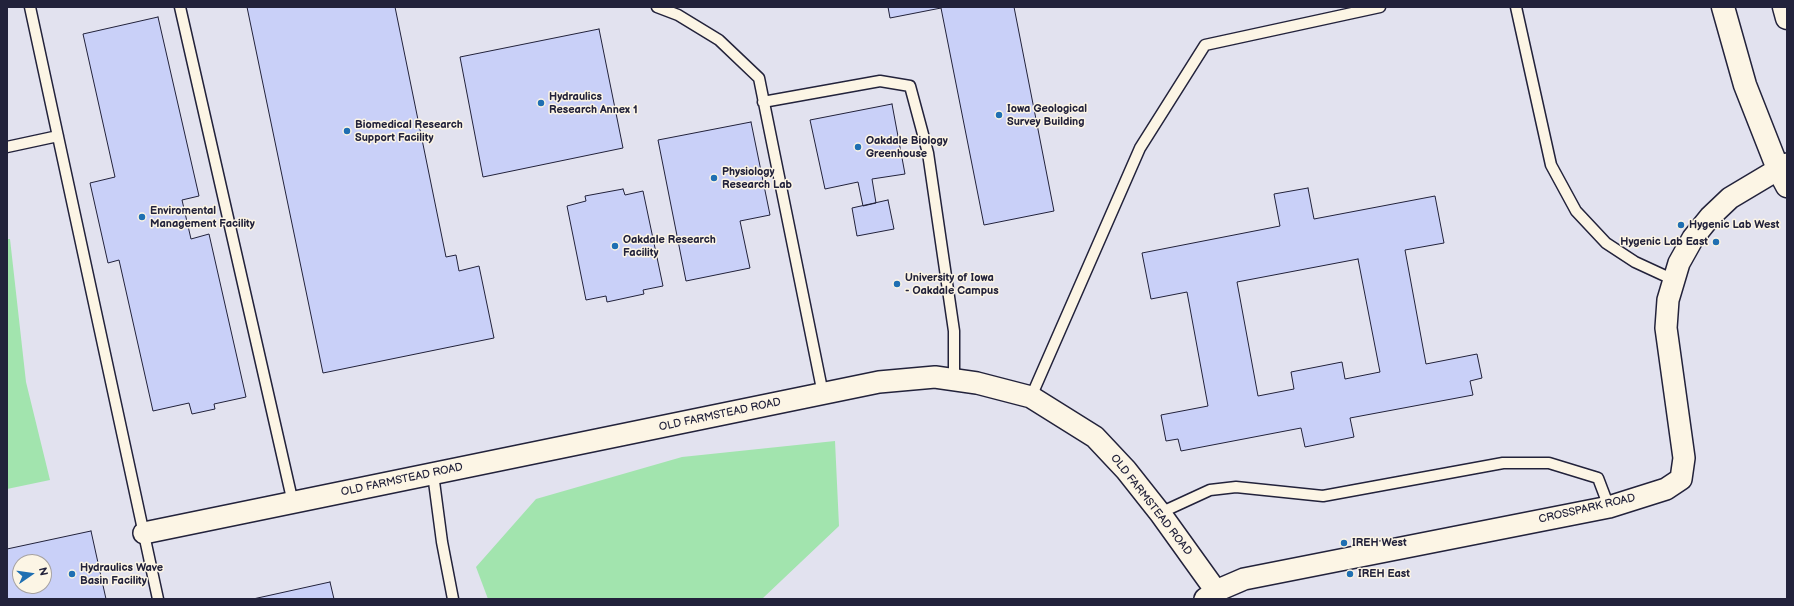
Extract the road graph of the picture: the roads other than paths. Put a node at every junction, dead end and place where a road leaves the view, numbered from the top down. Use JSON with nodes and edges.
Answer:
{"nodes":[{"id":1,"x":30,"y":7,"type":"edge"},
{"id":2,"x":180,"y":7,"type":"edge"},
{"id":3,"x":657,"y":7,"type":"edge"},
{"id":4,"x":1516,"y":7,"type":"edge"},
{"id":5,"x":1723,"y":7,"type":"edge"},
{"id":6,"x":1784,"y":7,"type":"edge"},
{"id":7,"x":1375,"y":8,"type":"edge"},
{"id":8,"x":1787,"y":18,"type":"edge"},
{"id":9,"x":763,"y":102,"type":"junction"},
{"id":10,"x":58,"y":136,"type":"junction"},
{"id":11,"x":7,"y":147,"type":"edge"},
{"id":12,"x":1784,"y":173,"type":"edge"},
{"id":13,"x":1674,"y":280,"type":"junction"},
{"id":14,"x":954,"y":380,"type":"junction"},
{"id":15,"x":823,"y":394,"type":"junction"},
{"id":16,"x":1030,"y":397,"type":"junction"},
{"id":17,"x":433,"y":474,"type":"junction"},
{"id":18,"x":293,"y":502,"type":"junction"},
{"id":19,"x":1609,"y":507,"type":"junction"},
{"id":20,"x":1160,"y":513,"type":"junction"},
{"id":21,"x":144,"y":533,"type":"junction"},
{"id":22,"x":1210,"y":595,"type":"edge"},
{"id":23,"x":158,"y":599,"type":"edge"},
{"id":24,"x":453,"y":599,"type":"edge"}],
"edges":[{"from":1,"to":10,"type":"lane"},
{"from":2,"to":18,"type":"lane"},
{"from":3,"to":9,"type":"lane"},
{"from":4,"to":13,"type":"lane"},
{"from":5,"to":12,"type":"main road"},
{"from":6,"to":8,"type":"main road"},
{"from":7,"to":16,"type":"lane"},
{"from":9,"to":14,"type":"lane"},
{"from":9,"to":15,"type":"lane"},
{"from":10,"to":11,"type":"lane"},
{"from":10,"to":21,"type":"lane"},
{"from":12,"to":13,"type":"street","name":"CROSSPARK ROAD"},
{"from":13,"to":19,"type":"street","name":"CROSSPARK ROAD"},
{"from":14,"to":15,"type":"street","name":"OLD FARMSTEAD ROAD"},
{"from":14,"to":16,"type":"street","name":"OLD FARMSTEAD ROAD"},
{"from":15,"to":17,"type":"street","name":"OLD FARMSTEAD ROAD"},
{"from":16,"to":20,"type":"street","name":"OLD FARMSTEAD ROAD"},
{"from":17,"to":18,"type":"street","name":"OLD FARMSTEAD ROAD"},
{"from":17,"to":24,"type":"lane"},
{"from":18,"to":21,"type":"street","name":"OLD FARMSTEAD ROAD"},
{"from":19,"to":20,"type":"lane"},
{"from":19,"to":22,"type":"street","name":"CROSSPARK ROAD"},
{"from":20,"to":22,"type":"street","name":"OLD FARMSTEAD ROAD"},
{"from":21,"to":23,"type":"lane"}]}
